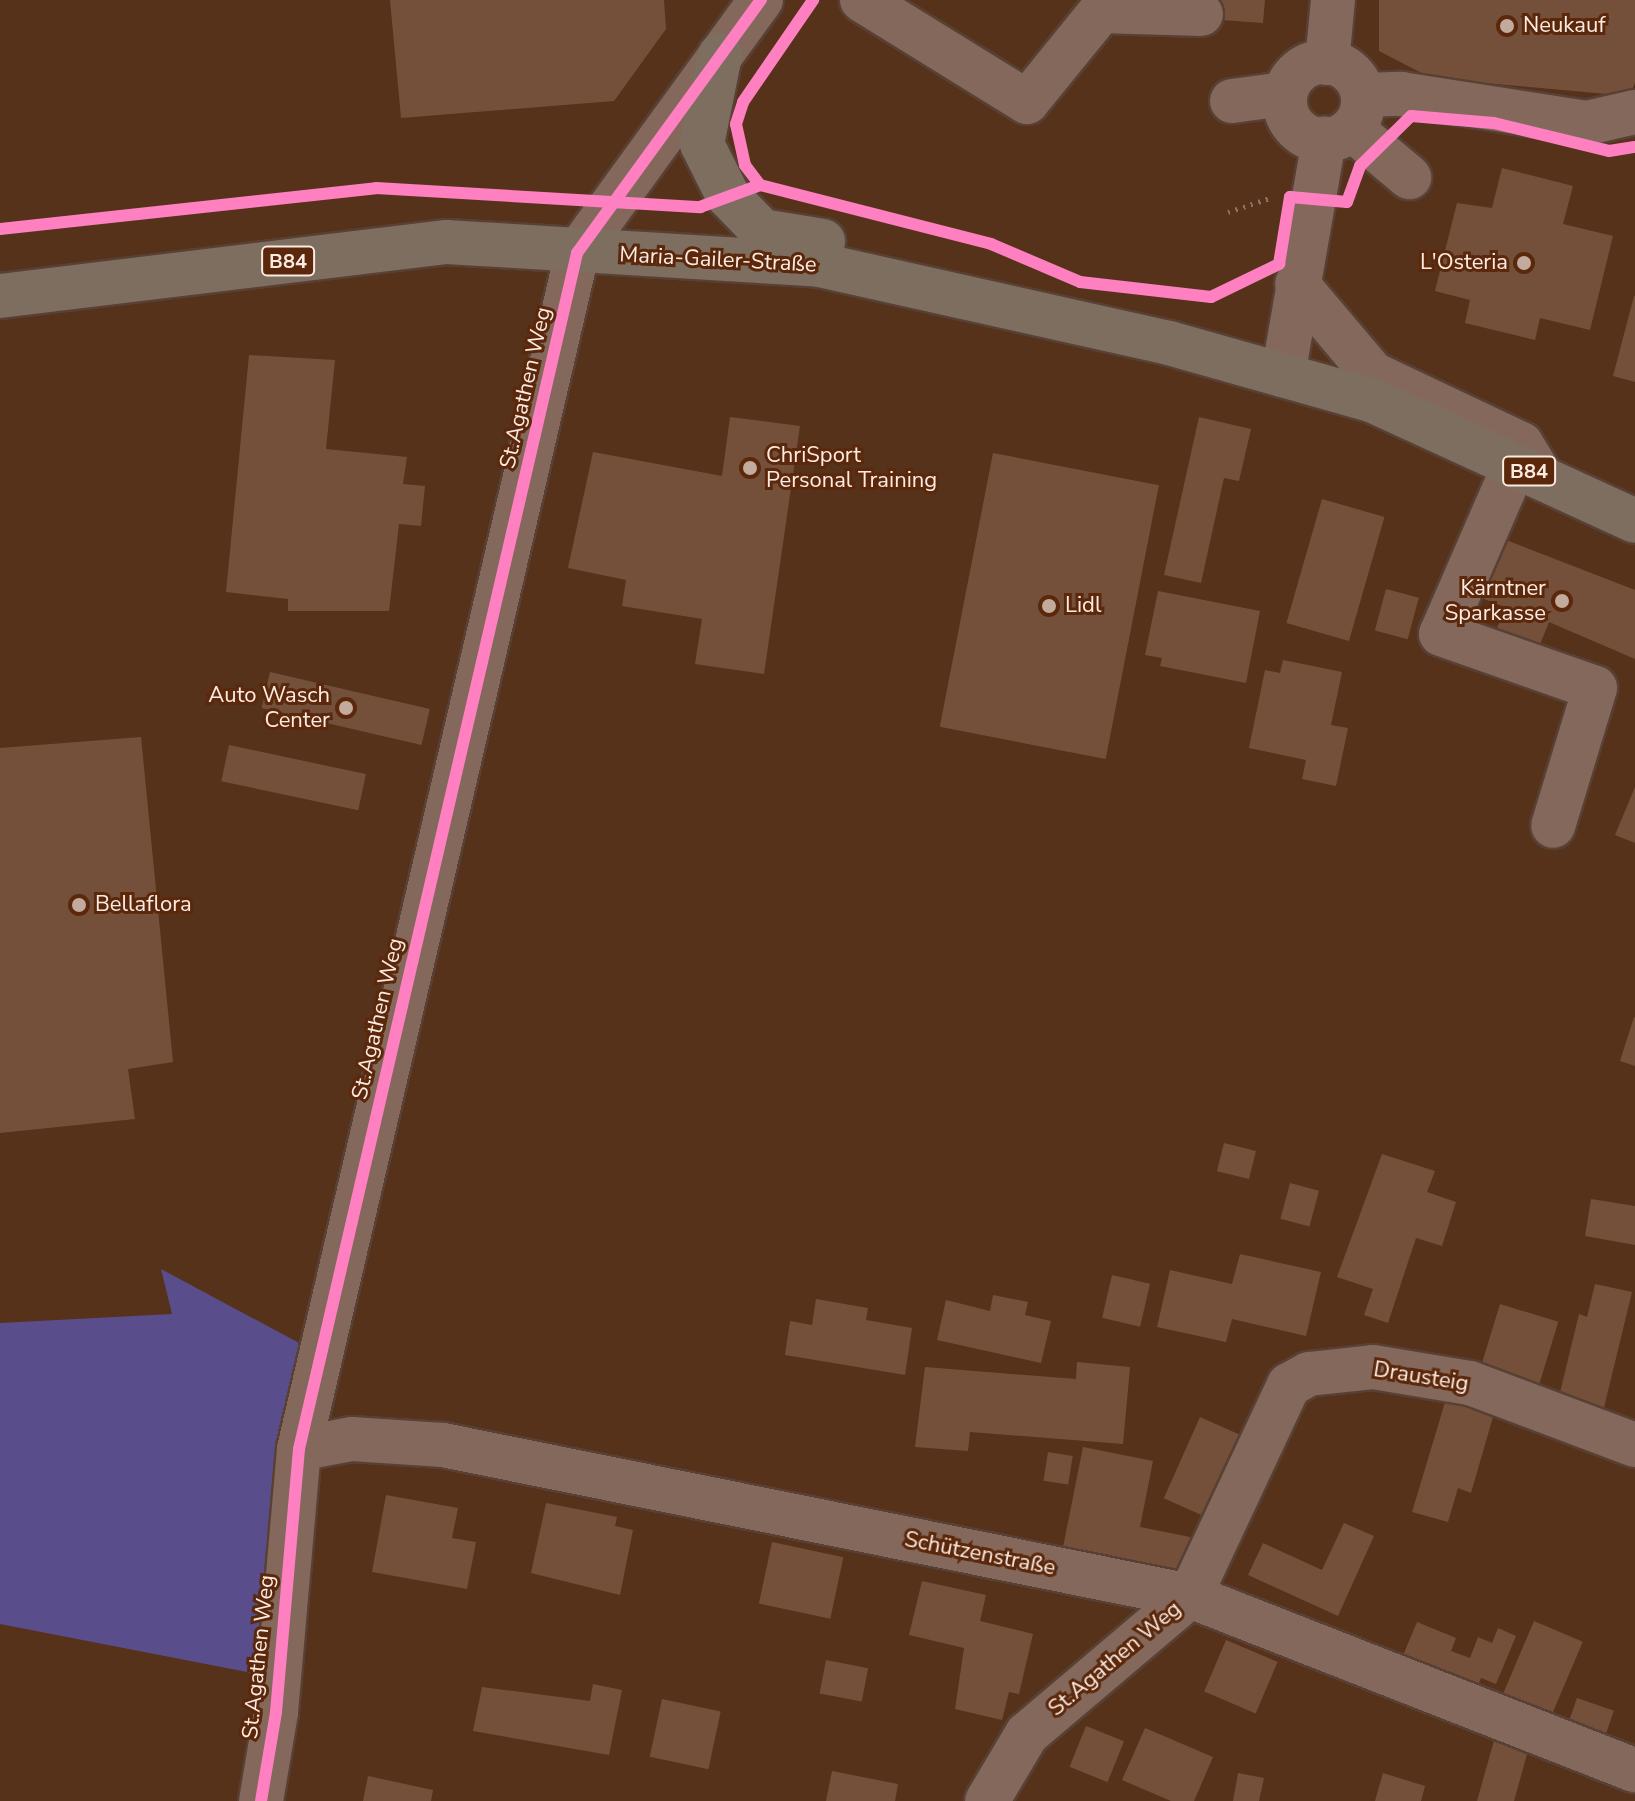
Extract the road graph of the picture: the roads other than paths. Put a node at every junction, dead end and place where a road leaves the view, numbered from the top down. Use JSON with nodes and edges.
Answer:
{"nodes":[{"id":1,"x":761,"y":0,"type":"edge"},
{"id":2,"x":862,"y":0,"type":"edge"},
{"id":3,"x":1333,"y":0,"type":"edge"},
{"id":4,"x":1201,"y":14,"type":"dead end"},
{"id":5,"x":720,"y":55,"type":"junction"},
{"id":6,"x":1327,"y":63,"type":"junction"},
{"id":7,"x":1284,"y":94,"type":"junction"},
{"id":8,"x":1232,"y":101,"type":"dead end"},
{"id":9,"x":1635,"y":112,"type":"edge"},
{"id":10,"x":1346,"y":121,"type":"junction"},
{"id":11,"x":1409,"y":177,"type":"dead end"},
{"id":12,"x":577,"y":253,"type":"junction"},
{"id":13,"x":1297,"y":284,"type":"junction"},
{"id":14,"x":0,"y":296,"type":"edge"},
{"id":15,"x":972,"y":296,"type":"junction"},
{"id":16,"x":1283,"y":375,"type":"junction"},
{"id":17,"x":1529,"y":471,"type":"junction"},
{"id":18,"x":1635,"y":521,"type":"edge"},
{"id":19,"x":1553,"y":826,"type":"dead end"},
{"id":20,"x":1635,"y":1445,"type":"edge"},
{"id":21,"x":299,"y":1449,"type":"junction"},
{"id":22,"x":1190,"y":1596,"type":"junction"},
{"id":23,"x":1635,"y":1770,"type":"edge"},
{"id":24,"x":261,"y":1801,"type":"edge"},
{"id":25,"x":987,"y":1801,"type":"edge"}],
"edges":[{"from":1,"to":5,"type":"street"},
{"from":2,"to":4,"type":"street"},
{"from":3,"to":6,"type":"street"},
{"from":5,"to":12,"type":"street"},
{"from":5,"to":15,"type":"main road"},
{"from":6,"to":7,"type":"street"},
{"from":6,"to":10,"type":"street"},
{"from":7,"to":8,"type":"street"},
{"from":7,"to":10,"type":"street"},
{"from":9,"to":10,"type":"street"},
{"from":10,"to":11,"type":"street"},
{"from":10,"to":13,"type":"street"},
{"from":12,"to":14,"type":"main road","name":"Maria-Gailer-Straße","number":"B84"},
{"from":12,"to":15,"type":"main road","name":"Maria-Gailer-Straße","number":"B84"},
{"from":12,"to":21,"type":"street","name":"St.Agathen Weg"},
{"from":13,"to":16,"type":"street"},
{"from":13,"to":17,"type":"street"},
{"from":15,"to":16,"type":"main road","name":"Maria-Gailer-Straße","number":"B84"},
{"from":16,"to":17,"type":"main road","name":"Maria-Gailer-Straße","number":"B84"},
{"from":17,"to":18,"type":"main road","name":"Maria-Gailer-Straße","number":"B84"},
{"from":17,"to":19,"type":"street"},
{"from":20,"to":22,"type":"street","name":"Drausteig"},
{"from":21,"to":22,"type":"street","name":"Schützenstraße"},
{"from":21,"to":24,"type":"street","name":"St.Agathen Weg"},
{"from":22,"to":23,"type":"street","name":"Schützenstraße"},
{"from":22,"to":25,"type":"street","name":"St.Agathen Weg"}]}
